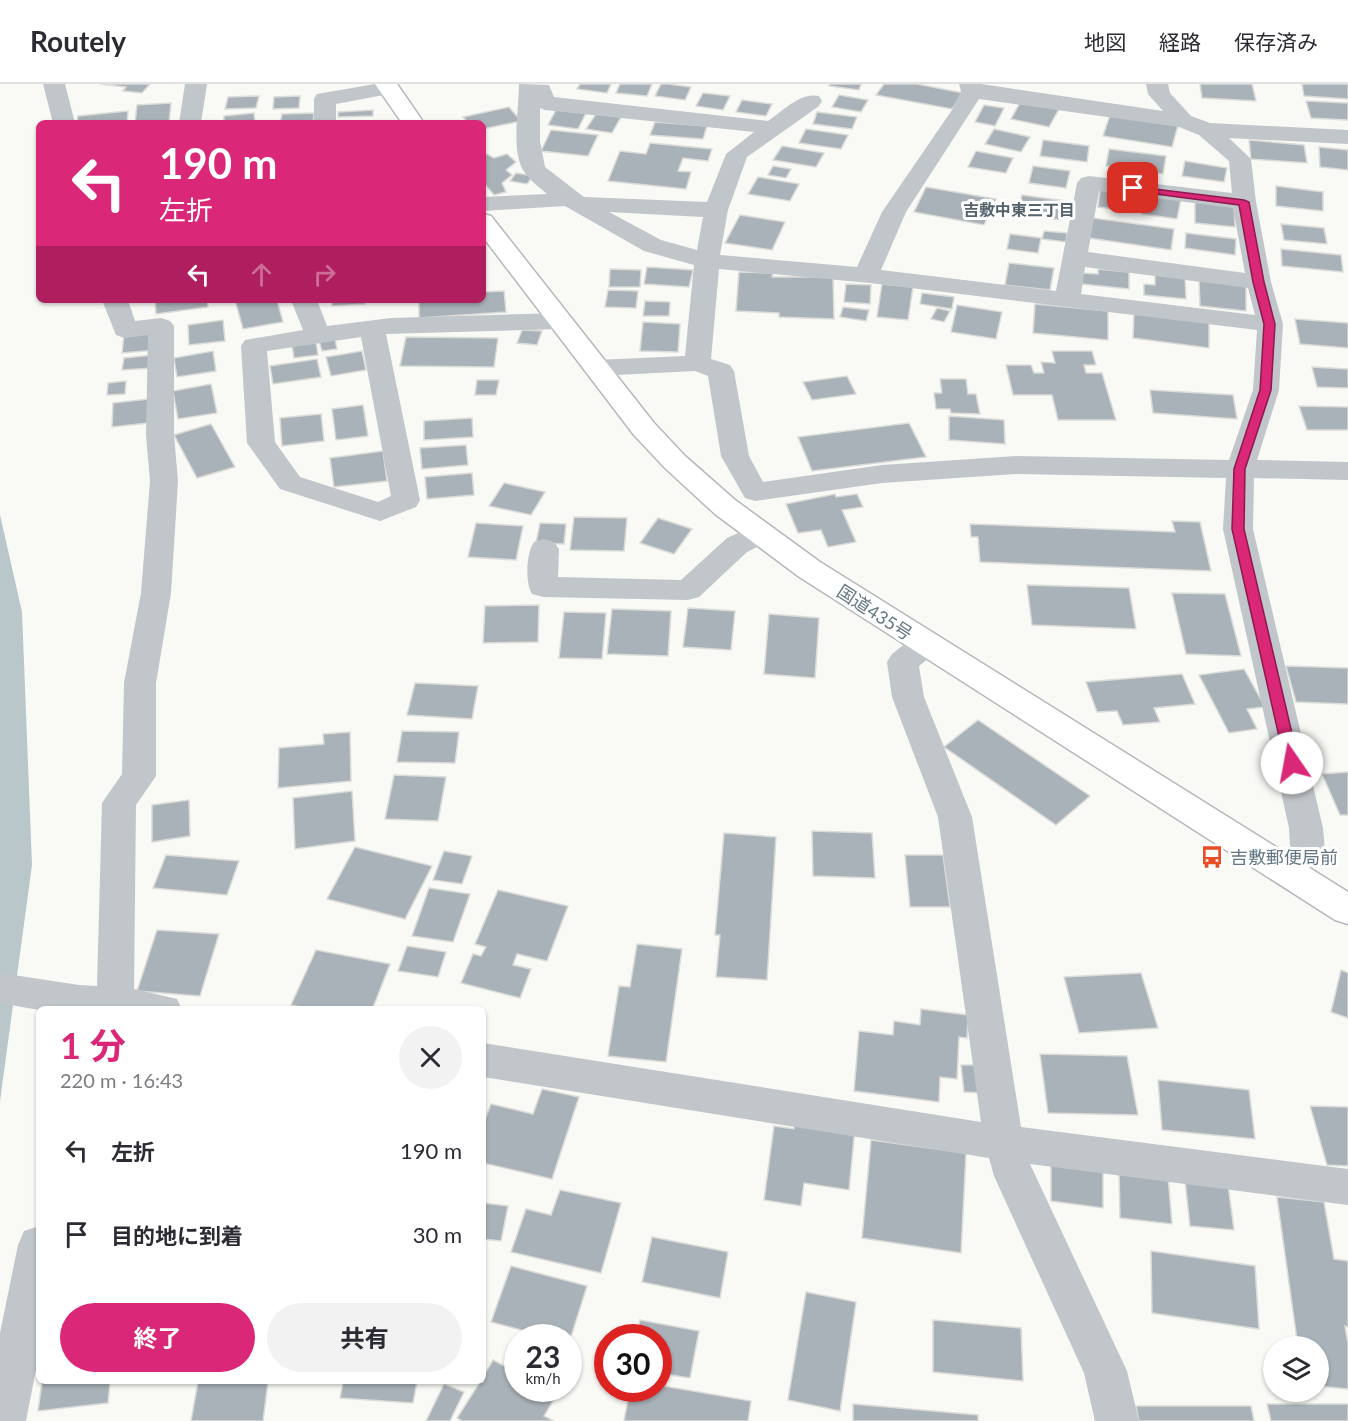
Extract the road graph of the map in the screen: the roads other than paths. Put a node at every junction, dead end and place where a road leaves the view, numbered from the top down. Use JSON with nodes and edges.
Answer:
{"nodes":[{"id":1,"x":54,"y":84,"type":"edge"},
{"id":2,"x":196,"y":84,"type":"edge"},
{"id":3,"x":1157,"y":84,"type":"edge"},
{"id":4,"x":388,"y":86,"type":"edge"},
{"id":5,"x":971,"y":88,"type":"edge"},
{"id":6,"x":541,"y":98,"type":"edge"},
{"id":7,"x":810,"y":101,"type":"dead end"},
{"id":8,"x":63,"y":120,"type":"edge"},
{"id":9,"x":190,"y":120,"type":"edge"},
{"id":10,"x":325,"y":120,"type":"edge"},
{"id":11,"x":412,"y":120,"type":"edge"},
{"id":12,"x":1183,"y":121,"type":"junction"},
{"id":13,"x":772,"y":129,"type":"junction"},
{"id":14,"x":1207,"y":130,"type":"junction"},
{"id":15,"x":1348,"y":137,"type":"edge"},
{"id":16,"x":573,"y":201,"type":"junction"},
{"id":17,"x":1244,"y":202,"type":"junction"},
{"id":18,"x":486,"y":203,"type":"edge"},
{"id":19,"x":716,"y":210,"type":"junction"},
{"id":20,"x":486,"y":225,"type":"edge"},
{"id":21,"x":1074,"y":258,"type":"junction"},
{"id":22,"x":707,"y":261,"type":"junction"},
{"id":23,"x":866,"y":276,"type":"junction"},
{"id":24,"x":1259,"y":282,"type":"junction"},
{"id":25,"x":1066,"y":300,"type":"junction"},
{"id":26,"x":116,"y":303,"type":"edge"},
{"id":27,"x":305,"y":303,"type":"edge"},
{"id":28,"x":560,"y":321,"type":"junction"},
{"id":29,"x":1270,"y":324,"type":"junction"},
{"id":30,"x":372,"y":328,"type":"junction"},
{"id":31,"x":318,"y":335,"type":"junction"},
{"id":32,"x":698,"y":363,"type":"junction"},
{"id":33,"x":596,"y":368,"type":"junction"},
{"id":34,"x":1240,"y":469,"type":"junction"},
{"id":35,"x":1348,"y":471,"type":"edge"},
{"id":36,"x":760,"y":533,"type":"junction"},
{"id":37,"x":544,"y":549,"type":"dead end"},
{"id":38,"x":926,"y":644,"type":"junction"},
{"id":39,"x":1288,"y":872,"type":"junction"},
{"id":40,"x":1348,"y":910,"type":"edge"},
{"id":41,"x":0,"y":988,"type":"edge"},
{"id":42,"x":80,"y":1002,"type":"edge"},
{"id":43,"x":122,"y":1006,"type":"edge"},
{"id":44,"x":486,"y":1060,"type":"edge"},
{"id":45,"x":1004,"y":1143,"type":"junction"},
{"id":46,"x":1348,"y":1187,"type":"edge"},
{"id":47,"x":36,"y":1260,"type":"edge"},
{"id":48,"x":4,"y":1421,"type":"edge"},
{"id":49,"x":1117,"y":1421,"type":"edge"}],
"edges":[{"from":1,"to":8,"type":"street"},
{"from":2,"to":9,"type":"street"},
{"from":3,"to":12,"type":"street"},
{"from":4,"to":10,"type":"street"},
{"from":4,"to":11,"type":"highway"},
{"from":5,"to":12,"type":"street"},
{"from":5,"to":23,"type":"street"},
{"from":6,"to":13,"type":"street"},
{"from":6,"to":16,"type":"street"},
{"from":7,"to":13,"type":"street"},
{"from":12,"to":14,"type":"street"},
{"from":13,"to":19,"type":"street"},
{"from":14,"to":15,"type":"street"},
{"from":14,"to":17,"type":"street"},
{"from":16,"to":18,"type":"street"},
{"from":16,"to":19,"type":"street"},
{"from":16,"to":22,"type":"street"},
{"from":17,"to":21,"type":"street"},
{"from":17,"to":24,"type":"street"},
{"from":19,"to":22,"type":"street"},
{"from":20,"to":28,"type":"highway","name":"国道435号"},
{"from":21,"to":24,"type":"street"},
{"from":21,"to":25,"type":"street"},
{"from":22,"to":23,"type":"street"},
{"from":22,"to":32,"type":"street"},
{"from":23,"to":25,"type":"street"},
{"from":24,"to":29,"type":"street"},
{"from":25,"to":29,"type":"street"},
{"from":26,"to":42,"type":"street"},
{"from":27,"to":31,"type":"street"},
{"from":28,"to":30,"type":"street"},
{"from":28,"to":33,"type":"highway","name":"国道435号"},
{"from":29,"to":34,"type":"street"},
{"from":30,"to":31,"type":"street"},
{"from":30,"to":31,"type":"street"},
{"from":32,"to":33,"type":"street"},
{"from":32,"to":34,"type":"street"},
{"from":33,"to":36,"type":"highway","name":"国道435号"},
{"from":34,"to":35,"type":"street"},
{"from":34,"to":39,"type":"street"},
{"from":36,"to":37,"type":"street"},
{"from":36,"to":38,"type":"highway","name":"国道435号"},
{"from":38,"to":39,"type":"highway","name":"国道435号"},
{"from":38,"to":45,"type":"street"},
{"from":39,"to":40,"type":"highway","name":"国道435号"},
{"from":41,"to":42,"type":"street"},
{"from":42,"to":43,"type":"street"},
{"from":44,"to":45,"type":"street"},
{"from":45,"to":46,"type":"street"},
{"from":45,"to":49,"type":"street"},
{"from":47,"to":48,"type":"street"}]}
